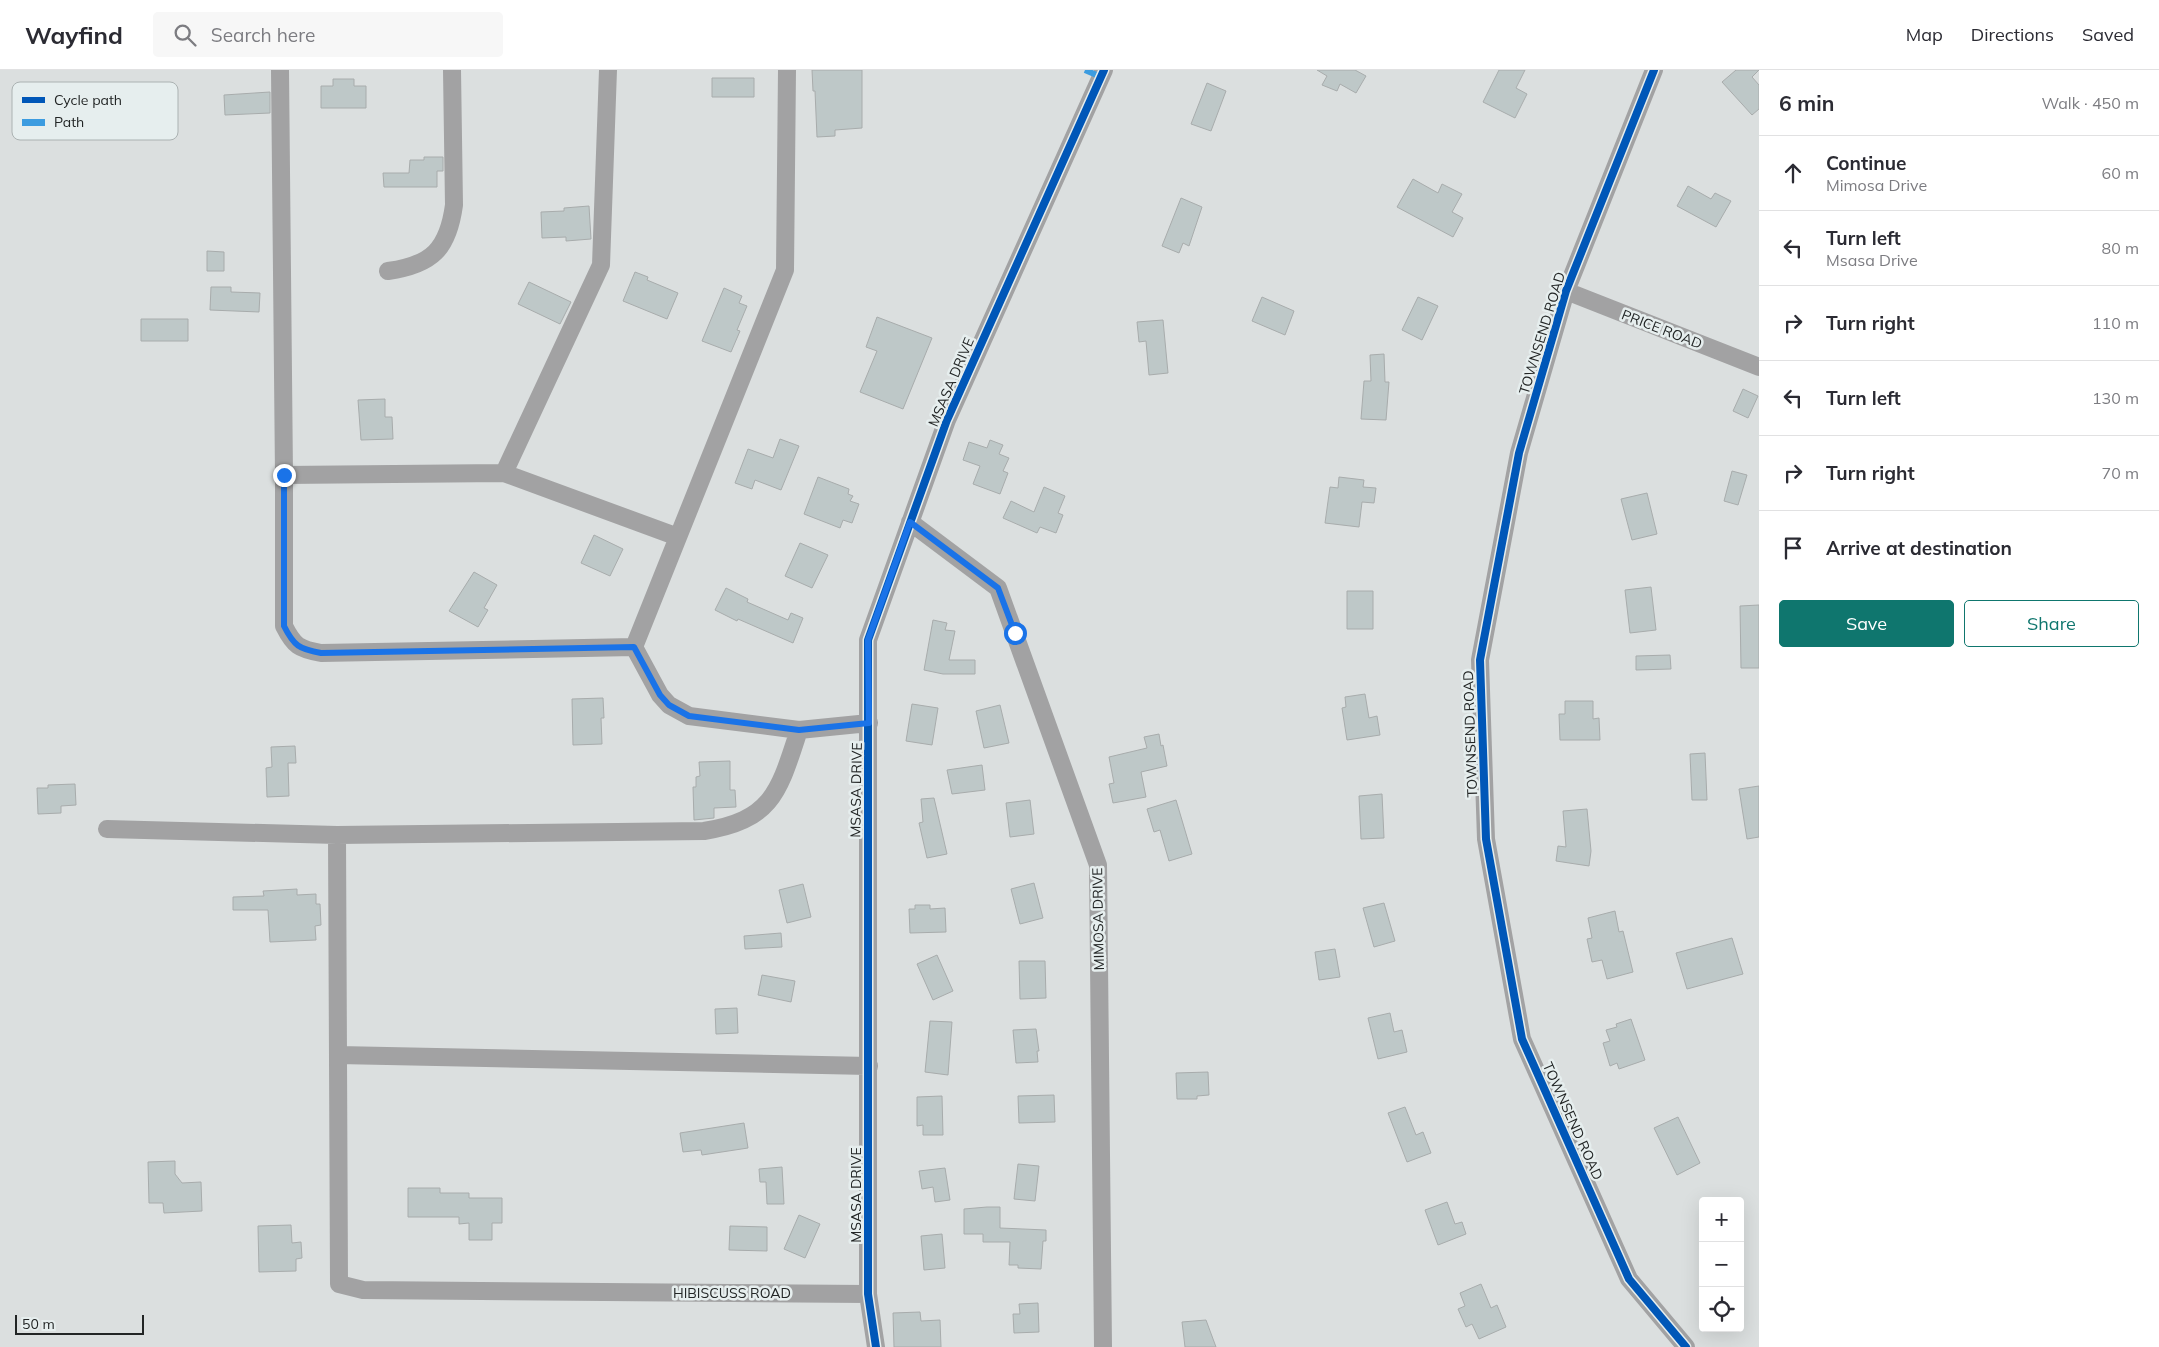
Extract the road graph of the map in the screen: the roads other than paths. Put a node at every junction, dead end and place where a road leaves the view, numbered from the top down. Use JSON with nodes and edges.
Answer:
{"nodes":[{"id":1,"x":280,"y":70,"type":"edge"},
{"id":2,"x":452,"y":70,"type":"edge"},
{"id":3,"x":608,"y":70,"type":"edge"},
{"id":4,"x":787,"y":70,"type":"edge"},
{"id":5,"x":1104,"y":70,"type":"edge"},
{"id":6,"x":1654,"y":70,"type":"edge"},
{"id":7,"x":388,"y":270,"type":"dead end"},
{"id":8,"x":1566,"y":291,"type":"junction"},
{"id":9,"x":1759,"y":366,"type":"edge"},
{"id":10,"x":504,"y":473,"type":"junction"},
{"id":11,"x":284,"y":475,"type":"junction"},
{"id":12,"x":910,"y":522,"type":"junction"},
{"id":13,"x":678,"y":536,"type":"junction"},
{"id":14,"x":634,"y":647,"type":"junction"},
{"id":15,"x":869,"y":723,"type":"junction"},
{"id":16,"x":799,"y":730,"type":"junction"},
{"id":17,"x":107,"y":829,"type":"dead end"},
{"id":18,"x":337,"y":835,"type":"junction"},
{"id":19,"x":338,"y":1055,"type":"junction"},
{"id":20,"x":869,"y":1066,"type":"junction"},
{"id":21,"x":868,"y":1294,"type":"junction"},
{"id":22,"x":876,"y":1347,"type":"edge"},
{"id":23,"x":1103,"y":1347,"type":"edge"},
{"id":24,"x":1686,"y":1347,"type":"edge"}],
"edges":[{"from":1,"to":11,"type":"street"},
{"from":2,"to":7,"type":"street"},
{"from":3,"to":10,"type":"street"},
{"from":4,"to":13,"type":"street"},
{"from":5,"to":12,"type":"street","name":"MSASA DRIVE"},
{"from":6,"to":8,"type":"street","name":"TOWNSEND ROAD"},
{"from":8,"to":9,"type":"street","name":"PRICE ROAD"},
{"from":8,"to":24,"type":"street","name":"TOWNSEND ROAD"},
{"from":10,"to":11,"type":"street"},
{"from":10,"to":13,"type":"street"},
{"from":11,"to":14,"type":"street"},
{"from":12,"to":15,"type":"street","name":"MSASA DRIVE"},
{"from":12,"to":23,"type":"street","name":"MIMOSA DRIVE"},
{"from":13,"to":14,"type":"street"},
{"from":14,"to":16,"type":"street"},
{"from":15,"to":16,"type":"street"},
{"from":15,"to":20,"type":"street","name":"MSASA DRIVE"},
{"from":16,"to":18,"type":"street"},
{"from":17,"to":18,"type":"street"},
{"from":18,"to":19,"type":"street"},
{"from":19,"to":20,"type":"street"},
{"from":19,"to":21,"type":"street","name":"HIBISCUSS ROAD"},
{"from":20,"to":21,"type":"street","name":"MSASA DRIVE"},
{"from":21,"to":22,"type":"street","name":"MSASA DRIVE"}]}
